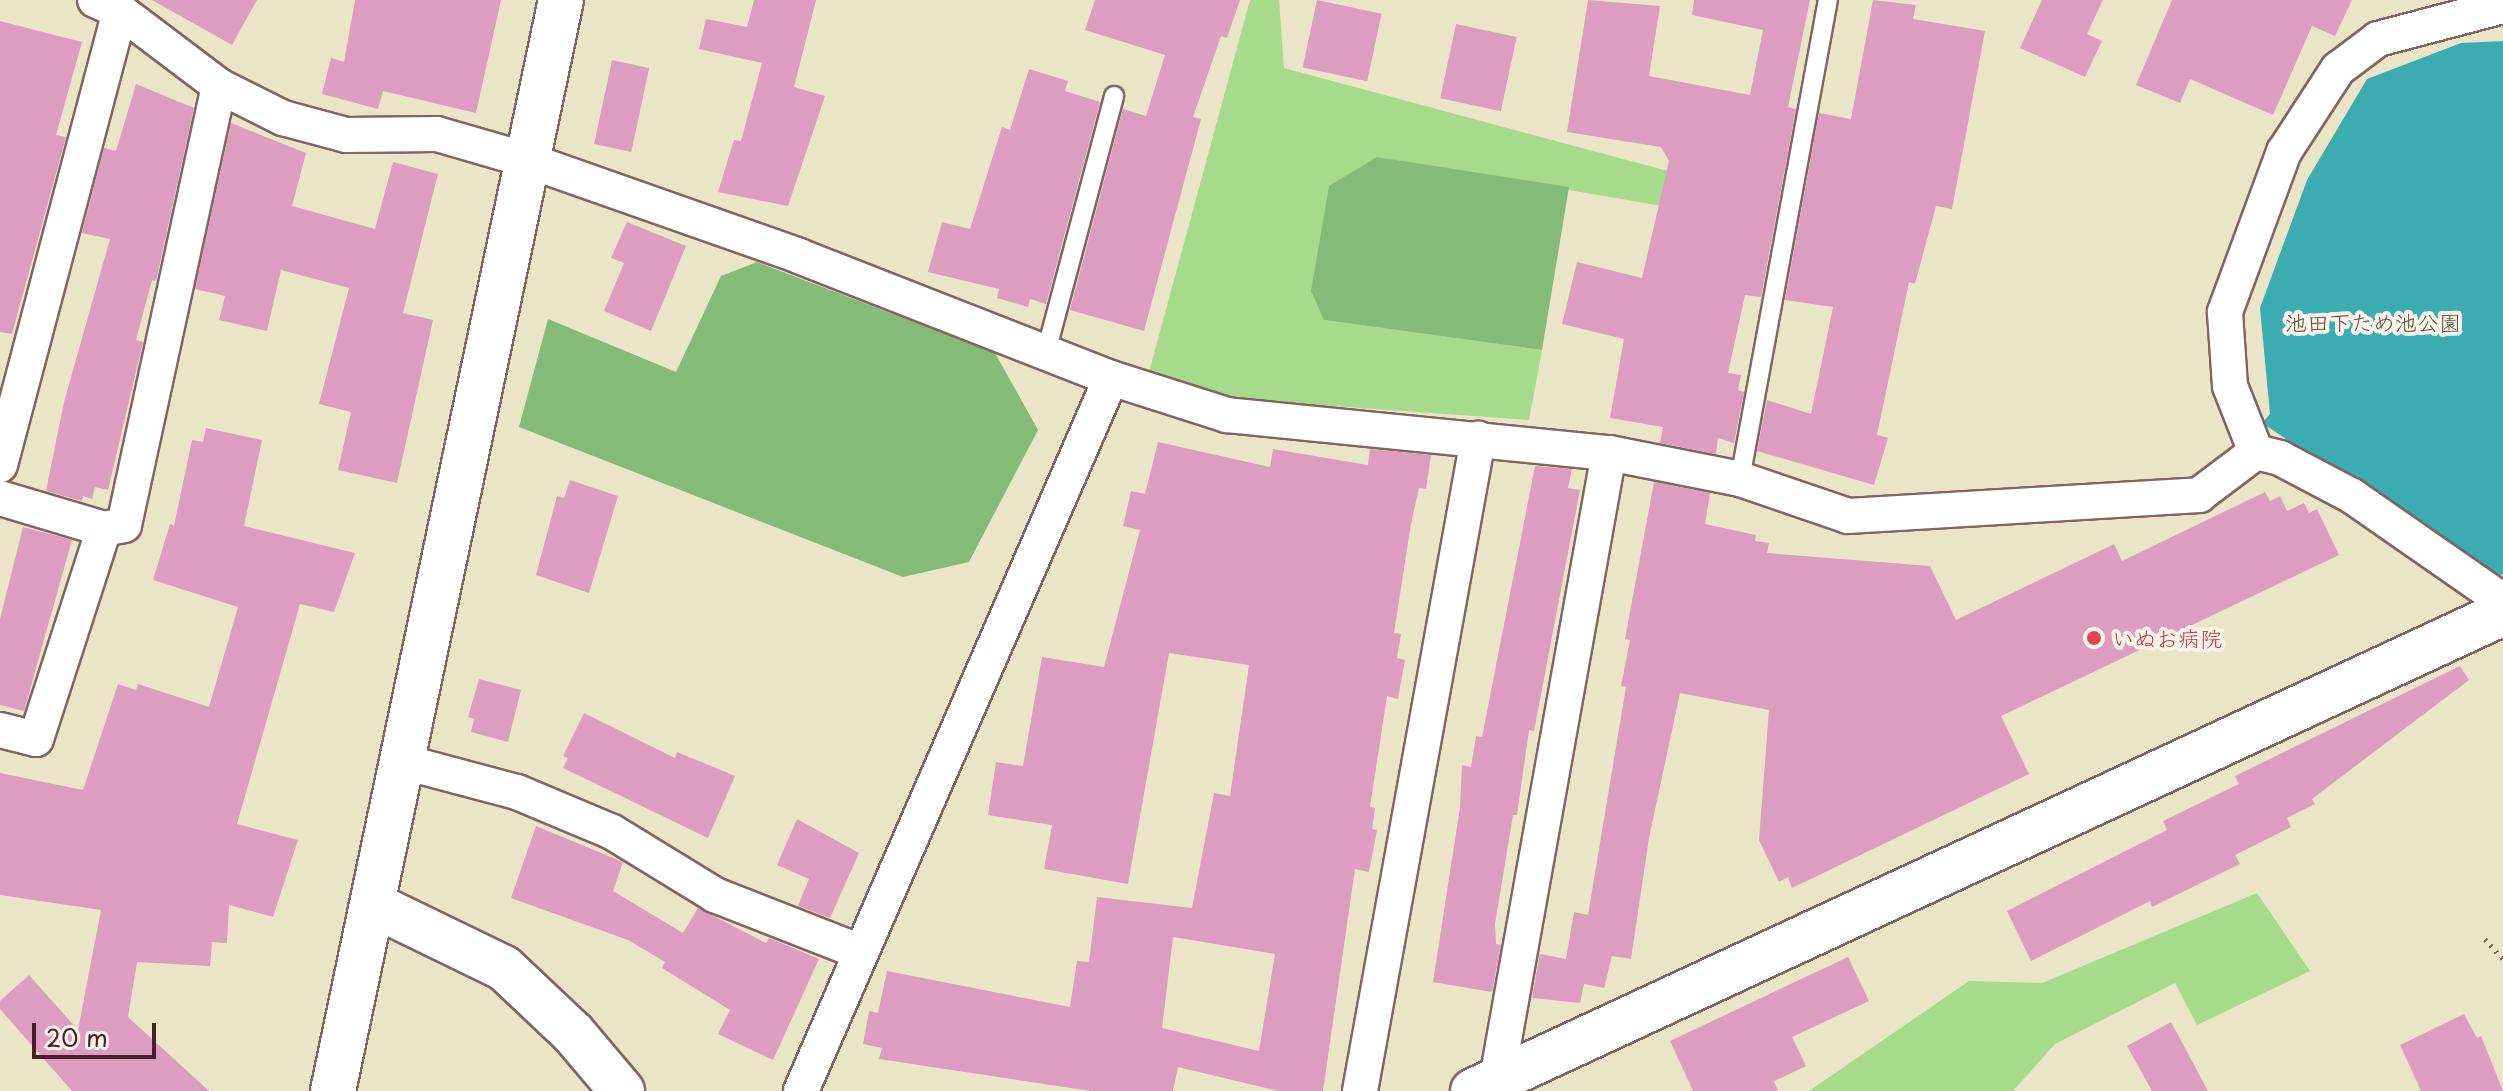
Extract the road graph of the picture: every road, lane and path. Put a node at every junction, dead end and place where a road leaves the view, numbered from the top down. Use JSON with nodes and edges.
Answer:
{"nodes":[{"id":1,"x":561,"y":0,"type":"edge"},
{"id":2,"x":1828,"y":0,"type":"edge"},
{"id":3,"x":108,"y":5,"type":"edge"},
{"id":4,"x":2503,"y":6,"type":"edge"},
{"id":5,"x":219,"y":86,"type":"junction"},
{"id":6,"x":1114,"y":96,"type":"dead end"},
{"id":7,"x":527,"y":160,"type":"junction"},
{"id":8,"x":1046,"y":352,"type":"junction"},
{"id":9,"x":1111,"y":378,"type":"junction"},
{"id":10,"x":1478,"y":439,"type":"junction"},
{"id":11,"x":2256,"y":452,"type":"junction"},
{"id":12,"x":1609,"y":453,"type":"junction"},
{"id":13,"x":0,"y":465,"type":"edge"},
{"id":14,"x":1740,"y":479,"type":"junction"},
{"id":15,"x":0,"y":498,"type":"edge"},
{"id":16,"x":104,"y":529,"type":"junction"},
{"id":17,"x":2503,"y":601,"type":"edge"},
{"id":18,"x":2503,"y":613,"type":"edge"},
{"id":19,"x":0,"y":730,"type":"edge"},
{"id":20,"x":404,"y":762,"type":"junction"},
{"id":21,"x":374,"y":905,"type":"junction"},
{"id":22,"x":2485,"y":939,"type":"dead end"},
{"id":23,"x":858,"y":951,"type":"junction"},
{"id":24,"x":2503,"y":959,"type":"edge"},
{"id":25,"x":1485,"y":1085,"type":"edge"},
{"id":26,"x":333,"y":1091,"type":"edge"},
{"id":27,"x":622,"y":1091,"type":"edge"},
{"id":28,"x":801,"y":1091,"type":"edge"},
{"id":29,"x":1360,"y":1091,"type":"edge"}],
"edges":[{"from":1,"to":7,"type":"street"},
{"from":2,"to":14,"type":"lane"},
{"from":3,"to":5,"type":"street"},
{"from":3,"to":13,"type":"street"},
{"from":4,"to":11,"type":"street"},
{"from":5,"to":7,"type":"street"},
{"from":5,"to":16,"type":"street"},
{"from":6,"to":8,"type":"lane"},
{"from":7,"to":8,"type":"street"},
{"from":7,"to":20,"type":"street"},
{"from":8,"to":9,"type":"street"},
{"from":9,"to":10,"type":"street"},
{"from":9,"to":23,"type":"street"},
{"from":10,"to":12,"type":"street"},
{"from":10,"to":29,"type":"street"},
{"from":11,"to":14,"type":"street"},
{"from":11,"to":17,"type":"street"},
{"from":12,"to":14,"type":"street"},
{"from":12,"to":25,"type":"street"},
{"from":15,"to":16,"type":"street"},
{"from":16,"to":19,"type":"street"},
{"from":18,"to":25,"type":"street"},
{"from":20,"to":21,"type":"street"},
{"from":20,"to":23,"type":"street"},
{"from":21,"to":26,"type":"street"},
{"from":21,"to":27,"type":"street"},
{"from":22,"to":24,"type":"path"},
{"from":23,"to":28,"type":"street"}]}
